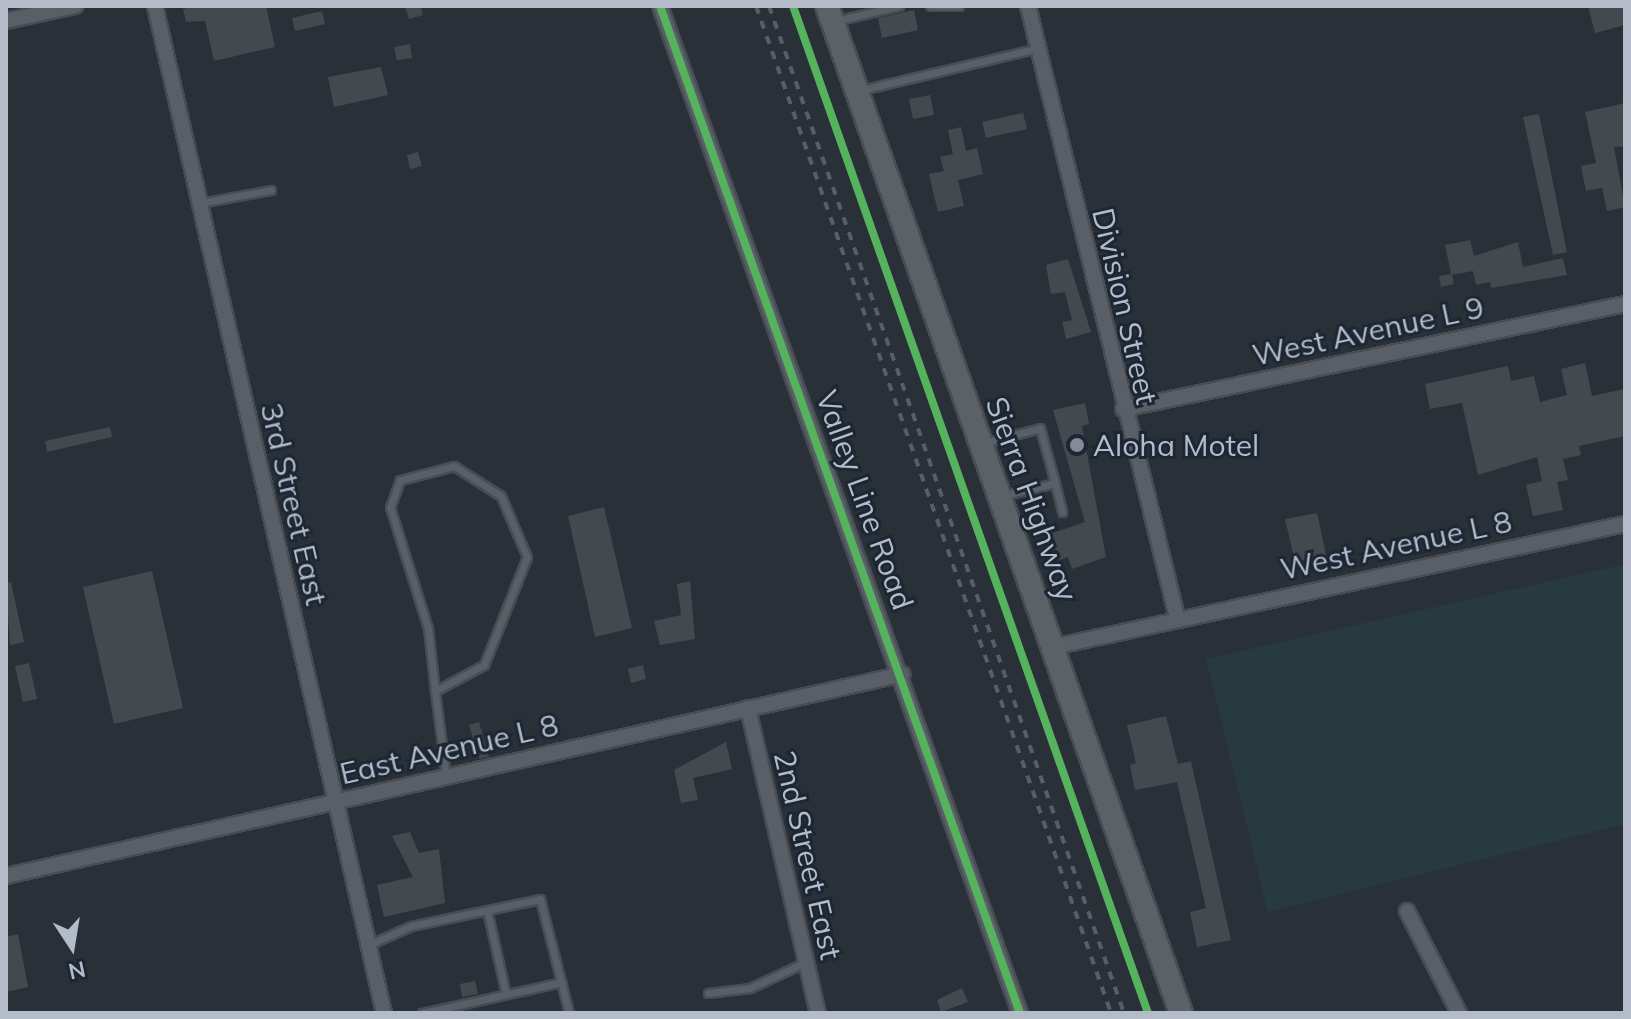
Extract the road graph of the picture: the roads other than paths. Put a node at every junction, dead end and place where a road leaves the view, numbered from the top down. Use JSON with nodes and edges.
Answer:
{"nodes":[{"id":1,"x":75,"y":6,"type":"edge"},
{"id":2,"x":155,"y":6,"type":"edge"},
{"id":3,"x":660,"y":6,"type":"edge"},
{"id":4,"x":899,"y":6,"type":"edge"},
{"id":5,"x":930,"y":6,"type":"edge"},
{"id":6,"x":959,"y":6,"type":"edge"},
{"id":7,"x":1028,"y":6,"type":"edge"},
{"id":8,"x":830,"y":14,"type":"edge"},
{"id":9,"x":6,"y":21,"type":"edge"},
{"id":10,"x":1038,"y":48,"type":"junction"},
{"id":11,"x":856,"y":91,"type":"junction"},
{"id":12,"x":271,"y":190,"type":"dead end"},
{"id":13,"x":200,"y":203,"type":"junction"},
{"id":14,"x":1625,"y":304,"type":"edge"},
{"id":15,"x":1123,"y":409,"type":"junction"},
{"id":16,"x":980,"y":444,"type":"junction"},
{"id":17,"x":1055,"y":483,"type":"junction"},
{"id":18,"x":999,"y":496,"type":"junction"},
{"id":19,"x":1062,"y":512,"type":"dead end"},
{"id":20,"x":1625,"y":524,"type":"edge"},
{"id":21,"x":1177,"y":617,"type":"junction"},
{"id":22,"x":1053,"y":647,"type":"junction"},
{"id":23,"x":903,"y":674,"type":"junction"},
{"id":24,"x":435,"y":691,"type":"junction"},
{"id":25,"x":748,"y":708,"type":"junction"},
{"id":26,"x":446,"y":776,"type":"junction"},
{"id":27,"x":334,"y":802,"type":"junction"},
{"id":28,"x":6,"y":876,"type":"edge"},
{"id":29,"x":487,"y":910,"type":"junction"},
{"id":30,"x":1407,"y":911,"type":"dead end"},
{"id":31,"x":368,"y":945,"type":"junction"},
{"id":32,"x":806,"y":962,"type":"junction"},
{"id":33,"x":562,"y":982,"type":"junction"},
{"id":34,"x":708,"y":993,"type":"dead end"},
{"id":35,"x":506,"y":994,"type":"junction"},
{"id":36,"x":466,"y":1003,"type":"junction"},
{"id":37,"x":384,"y":1013,"type":"edge"},
{"id":38,"x":422,"y":1013,"type":"edge"},
{"id":39,"x":468,"y":1013,"type":"edge"},
{"id":40,"x":569,"y":1013,"type":"edge"},
{"id":41,"x":818,"y":1013,"type":"edge"},
{"id":42,"x":1020,"y":1013,"type":"edge"},
{"id":43,"x":1181,"y":1013,"type":"edge"},
{"id":44,"x":1459,"y":1013,"type":"edge"}],
"edges":[{"from":1,"to":9,"type":"street"},
{"from":2,"to":13,"type":"street","name":"3rd Street East"},
{"from":3,"to":23,"type":"street","name":"Valley Line Road"},
{"from":4,"to":8,"type":"lane"},
{"from":5,"to":6,"type":"lane"},
{"from":7,"to":10,"type":"street","name":"Division Street"},
{"from":8,"to":11,"type":"main road","name":"Sierra Highway"},
{"from":10,"to":11,"type":"lane"},
{"from":10,"to":15,"type":"street","name":"Division Street"},
{"from":11,"to":16,"type":"main road","name":"Sierra Highway"},
{"from":12,"to":13,"type":"lane"},
{"from":13,"to":27,"type":"street","name":"3rd Street East"},
{"from":14,"to":15,"type":"street","name":"West Avenue L 9"},
{"from":15,"to":21,"type":"street","name":"Division Street"},
{"from":16,"to":17,"type":"lane"},
{"from":16,"to":18,"type":"main road","name":"Sierra Highway"},
{"from":17,"to":18,"type":"lane"},
{"from":17,"to":19,"type":"lane"},
{"from":18,"to":22,"type":"main road","name":"Sierra Highway"},
{"from":20,"to":21,"type":"street","name":"West Avenue L 8"},
{"from":21,"to":22,"type":"street"},
{"from":22,"to":43,"type":"main road","name":"Sierra Highway"},
{"from":23,"to":25,"type":"street","name":"East Avenue L 8"},
{"from":23,"to":42,"type":"street","name":"Valley Line Road"},
{"from":24,"to":24,"type":"lane"},
{"from":24,"to":26,"type":"lane"},
{"from":25,"to":26,"type":"street","name":"East Avenue L 8"},
{"from":25,"to":32,"type":"street","name":"2nd Street East"},
{"from":26,"to":27,"type":"street","name":"East Avenue L 8"},
{"from":27,"to":28,"type":"street","name":"East Avenue L 8"},
{"from":27,"to":31,"type":"street","name":"3rd Street East"},
{"from":29,"to":31,"type":"lane"},
{"from":29,"to":33,"type":"lane"},
{"from":29,"to":35,"type":"lane"},
{"from":30,"to":44,"type":"street"},
{"from":31,"to":37,"type":"street","name":"3rd Street East"},
{"from":32,"to":34,"type":"lane"},
{"from":32,"to":41,"type":"street","name":"2nd Street East"},
{"from":33,"to":35,"type":"lane"},
{"from":33,"to":40,"type":"lane"},
{"from":35,"to":36,"type":"lane"},
{"from":36,"to":38,"type":"lane"},
{"from":36,"to":39,"type":"lane"}]}
